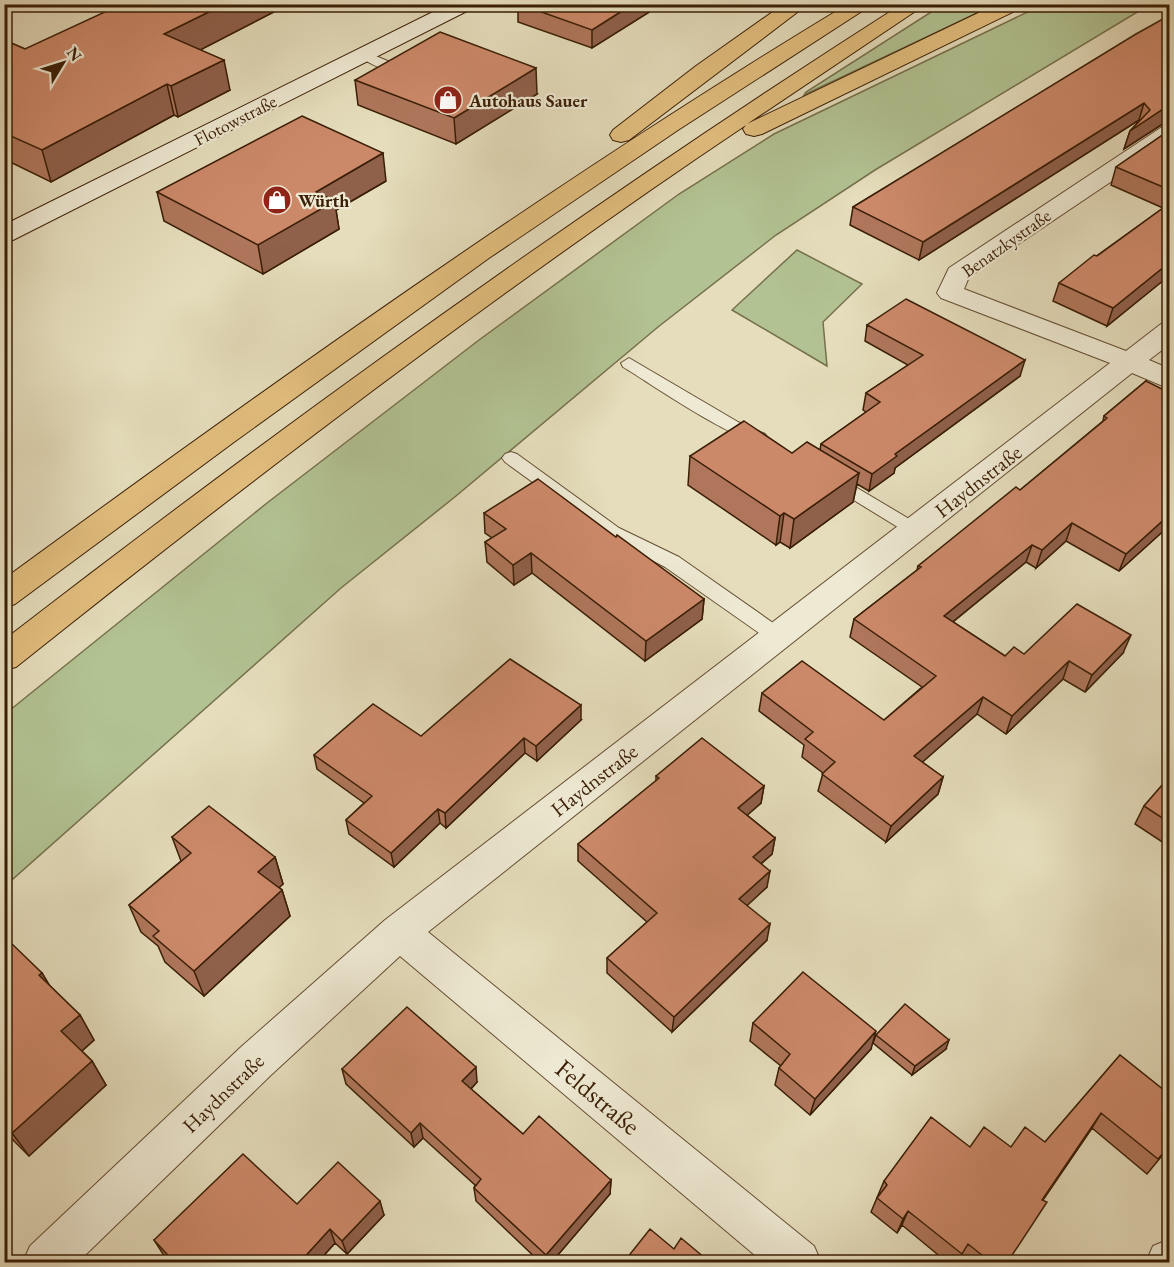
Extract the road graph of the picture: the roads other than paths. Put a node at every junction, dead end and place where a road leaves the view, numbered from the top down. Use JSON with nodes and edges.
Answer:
{"nodes":[{"id":1,"x":466,"y":4,"type":"edge"},
{"id":2,"x":798,"y":4,"type":"edge"},
{"id":3,"x":863,"y":4,"type":"edge"},
{"id":4,"x":916,"y":4,"type":"edge"},
{"id":5,"x":1014,"y":4,"type":"edge"},
{"id":6,"x":364,"y":55,"type":"junction"},
{"id":7,"x":415,"y":61,"type":"edge"},
{"id":8,"x":1170,"y":132,"type":"edge"},
{"id":9,"x":648,"y":181,"type":"junction"},
{"id":10,"x":4,"y":235,"type":"edge"},
{"id":11,"x":463,"y":264,"type":"junction"},
{"id":12,"x":1170,"y":330,"type":"edge"},
{"id":13,"x":1131,"y":362,"type":"junction"},
{"id":14,"x":629,"y":363,"type":"dead end"},
{"id":15,"x":1170,"y":380,"type":"edge"},
{"id":16,"x":774,"y":445,"type":"edge"},
{"id":17,"x":511,"y":458,"type":"dead end"},
{"id":18,"x":815,"y":468,"type":"edge"},
{"id":19,"x":915,"y":530,"type":"junction"},
{"id":20,"x":4,"y":596,"type":"edge"},
{"id":21,"x":779,"y":637,"type":"junction"},
{"id":22,"x":4,"y":658,"type":"edge"},
{"id":23,"x":399,"y":932,"type":"junction"},
{"id":24,"x":46,"y":1263,"type":"edge"},
{"id":25,"x":798,"y":1263,"type":"edge"}],
"edges":[{"from":1,"to":6,"type":"street","name":"Flotowstraße"},
{"from":2,"to":11,"type":"highway"},
{"from":3,"to":11,"type":"highway"},
{"from":4,"to":9,"type":"highway"},
{"from":5,"to":9,"type":"highway"},
{"from":6,"to":7,"type":"lane"},
{"from":6,"to":10,"type":"street","name":"Flotowstraße"},
{"from":8,"to":13,"type":"street","name":"Benatzkystraße"},
{"from":9,"to":22,"type":"highway"},
{"from":11,"to":20,"type":"highway"},
{"from":12,"to":13,"type":"street","name":"Haydnstraße"},
{"from":13,"to":15,"type":"street"},
{"from":13,"to":19,"type":"street","name":"Haydnstraße"},
{"from":14,"to":16,"type":"lane"},
{"from":17,"to":21,"type":"lane"},
{"from":18,"to":19,"type":"lane"},
{"from":19,"to":21,"type":"street","name":"Haydnstraße"},
{"from":21,"to":23,"type":"street","name":"Haydnstraße"},
{"from":23,"to":24,"type":"street","name":"Haydnstraße"},
{"from":23,"to":25,"type":"street","name":"Feldstraße"}]}
